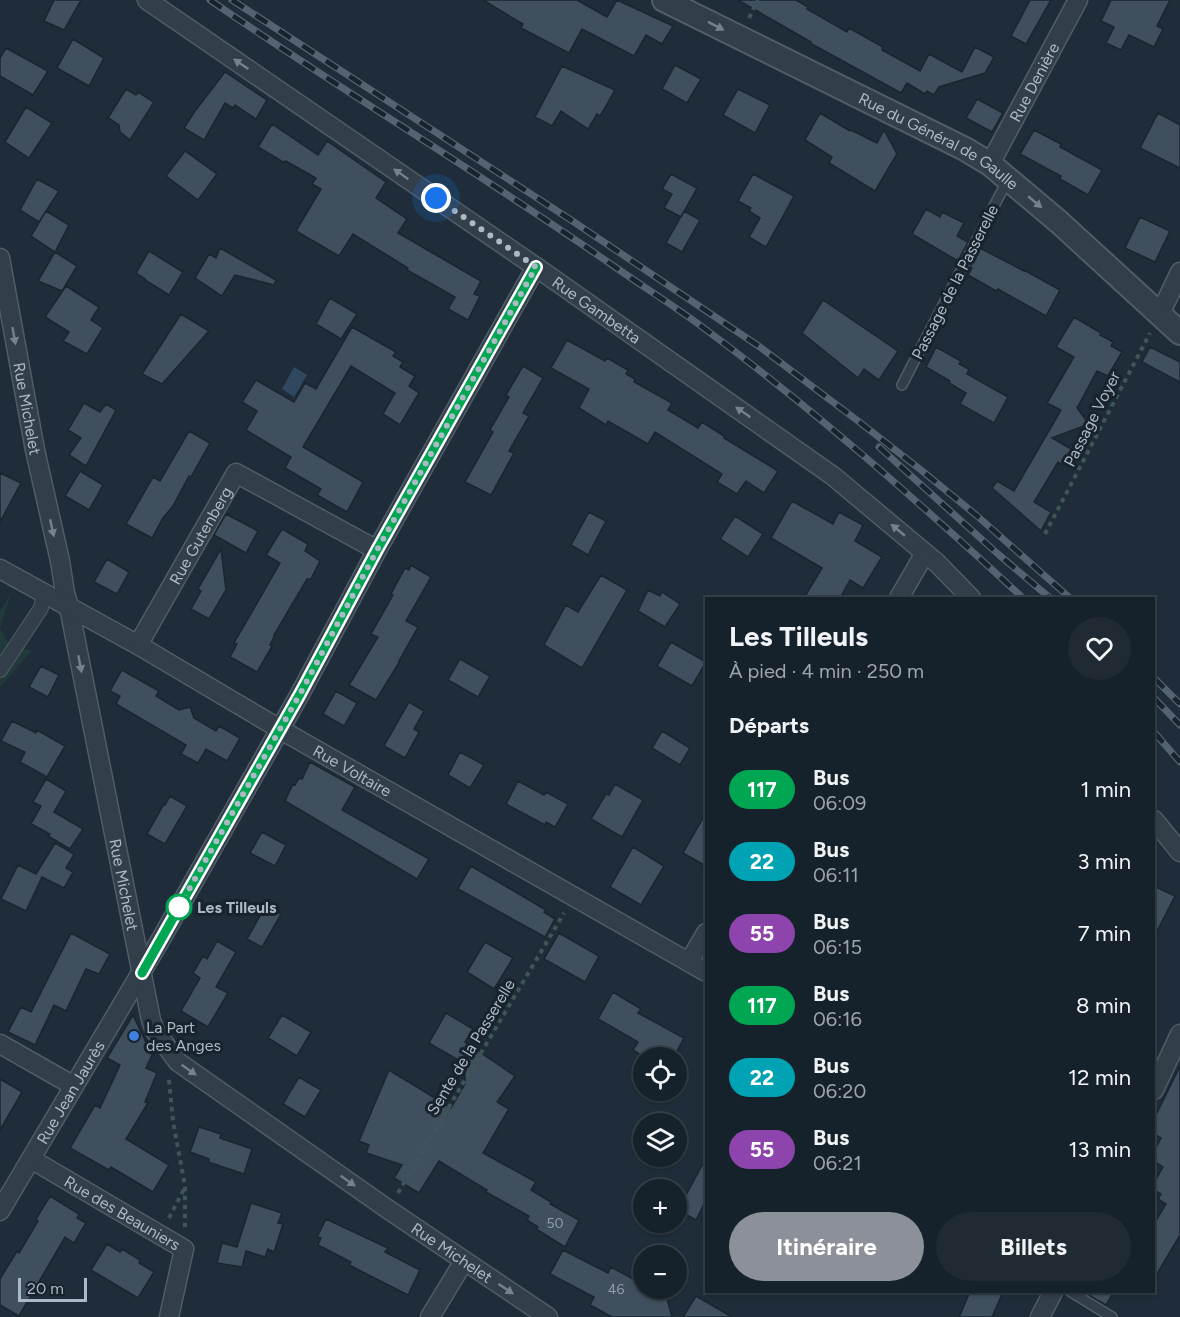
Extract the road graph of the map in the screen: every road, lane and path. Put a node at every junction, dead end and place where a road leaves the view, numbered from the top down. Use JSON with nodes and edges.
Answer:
{"nodes":[{"id":1,"x":147,"y":0,"type":"edge"},
{"id":2,"x":664,"y":0,"type":"edge"},
{"id":3,"x":1078,"y":0,"type":"edge"},
{"id":4,"x":990,"y":164,"type":"junction"},
{"id":5,"x":1008,"y":179,"type":"junction"},
{"id":6,"x":0,"y":258,"type":"edge"},
{"id":7,"x":536,"y":267,"type":"junction"},
{"id":8,"x":1180,"y":272,"type":"edge"},
{"id":9,"x":1160,"y":314,"type":"junction"},
{"id":10,"x":1180,"y":333,"type":"edge"},
{"id":11,"x":902,"y":385,"type":"dead end"},
{"id":12,"x":1046,"y":534,"type":"dead end"},
{"id":13,"x":377,"y":550,"type":"junction"},
{"id":14,"x":925,"y":554,"type":"junction"},
{"id":15,"x":0,"y":569,"type":"edge"},
{"id":16,"x":44,"y":593,"type":"junction"},
{"id":17,"x":900,"y":597,"type":"edge"},
{"id":18,"x":970,"y":597,"type":"edge"},
{"id":19,"x":69,"y":607,"type":"junction"},
{"id":20,"x":138,"y":645,"type":"junction"},
{"id":21,"x":0,"y":669,"type":"edge"},
{"id":22,"x":280,"y":729,"type":"junction"},
{"id":23,"x":1155,"y":821,"type":"edge"},
{"id":24,"x":1180,"y":852,"type":"edge"},
{"id":25,"x":574,"y":897,"type":"junction"},
{"id":26,"x":705,"y":935,"type":"edge"},
{"id":27,"x":689,"y":962,"type":"junction"},
{"id":28,"x":705,"y":971,"type":"edge"},
{"id":29,"x":142,"y":973,"type":"junction"},
{"id":30,"x":1180,"y":1034,"type":"edge"},
{"id":31,"x":0,"y":1044,"type":"edge"},
{"id":32,"x":166,"y":1046,"type":"junction"},
{"id":33,"x":74,"y":1086,"type":"junction"},
{"id":34,"x":1155,"y":1088,"type":"edge"},
{"id":35,"x":31,"y":1159,"type":"junction"},
{"id":36,"x":185,"y":1186,"type":"junction"},
{"id":37,"x":388,"y":1210,"type":"junction"},
{"id":38,"x":0,"y":1211,"type":"edge"},
{"id":39,"x":160,"y":1234,"type":"junction"},
{"id":40,"x":184,"y":1249,"type":"junction"},
{"id":41,"x":464,"y":1261,"type":"junction"},
{"id":42,"x":1052,"y":1293,"type":"edge"},
{"id":43,"x":1073,"y":1293,"type":"edge"},
{"id":44,"x":169,"y":1317,"type":"edge"},
{"id":45,"x":430,"y":1317,"type":"edge"},
{"id":46,"x":548,"y":1317,"type":"edge"},
{"id":47,"x":1040,"y":1317,"type":"edge"},
{"id":48,"x":1112,"y":1317,"type":"edge"}],
"edges":[{"from":7,"to":1,"type":"street","name":"Rue Gambetta","one_way":true},
{"from":2,"to":4,"type":"street","name":"Rue du Général de Gaulle","one_way":true},
{"from":3,"to":4,"type":"street","name":"Rue Denière"},
{"from":4,"to":5,"type":"street","name":"Rue du Général de Gaulle"},
{"from":5,"to":9,"type":"street","name":"Rue du Général de Gaulle","one_way":true},
{"from":5,"to":11,"type":"lane","name":"Passage de la Passerelle"},
{"from":6,"to":19,"type":"street","name":"Rue Michelet","one_way":true},
{"from":7,"to":13,"type":"street","name":"Rue Jean Jaurès"},
{"from":14,"to":7,"type":"street","name":"Rue Gambetta","one_way":true},
{"from":8,"to":9,"type":"street"},
{"from":9,"to":10,"type":"street","name":"Rue du Général de Gaulle"},
{"from":9,"to":12,"type":"path","name":"Passage Voyer"},
{"from":13,"to":20,"type":"street","name":"Rue Gutenberg"},
{"from":13,"to":22,"type":"street","name":"Rue Jean Jaurès"},
{"from":14,"to":17,"type":"street"},
{"from":14,"to":18,"type":"street","name":"Rue Gambetta"},
{"from":15,"to":16,"type":"street","name":"Rue Voltaire"},
{"from":16,"to":19,"type":"street","name":"Rue Voltaire"},
{"from":16,"to":21,"type":"street"},
{"from":19,"to":20,"type":"street","name":"Rue Voltaire"},
{"from":19,"to":29,"type":"street","name":"Rue Michelet","one_way":true},
{"from":20,"to":22,"type":"street","name":"Rue Voltaire"},
{"from":22,"to":25,"type":"street","name":"Rue Voltaire"},
{"from":22,"to":29,"type":"street","name":"Rue Jean Jaurès"},
{"from":23,"to":24,"type":"street"},
{"from":25,"to":27,"type":"street","name":"Rue Voltaire"},
{"from":25,"to":37,"type":"path","name":"Sente de la Passerelle"},
{"from":26,"to":27,"type":"street"},
{"from":27,"to":28,"type":"street","name":"Rue Voltaire"},
{"from":29,"to":32,"type":"street","name":"Rue Michelet"},
{"from":29,"to":33,"type":"street","name":"Rue Jean Jaurès"},
{"from":30,"to":34,"type":"street"},
{"from":31,"to":33,"type":"street"},
{"from":32,"to":36,"type":"path"},
{"from":32,"to":37,"type":"street","name":"Rue Michelet","one_way":true},
{"from":33,"to":35,"type":"street","name":"Rue Jean Jaurès"},
{"from":35,"to":38,"type":"street","name":"Rue Jean Jaurès"},
{"from":35,"to":39,"type":"street","name":"Rue des Beauniers"},
{"from":36,"to":39,"type":"path"},
{"from":36,"to":40,"type":"path"},
{"from":37,"to":41,"type":"street","name":"Rue Michelet"},
{"from":39,"to":40,"type":"street","name":"Rue des Beauniers"},
{"from":40,"to":44,"type":"street","name":"Rue des Beauniers"},
{"from":41,"to":45,"type":"street"},
{"from":41,"to":46,"type":"street","name":"Rue Michelet","one_way":true},
{"from":42,"to":47,"type":"street"},
{"from":43,"to":48,"type":"lane"}]}
